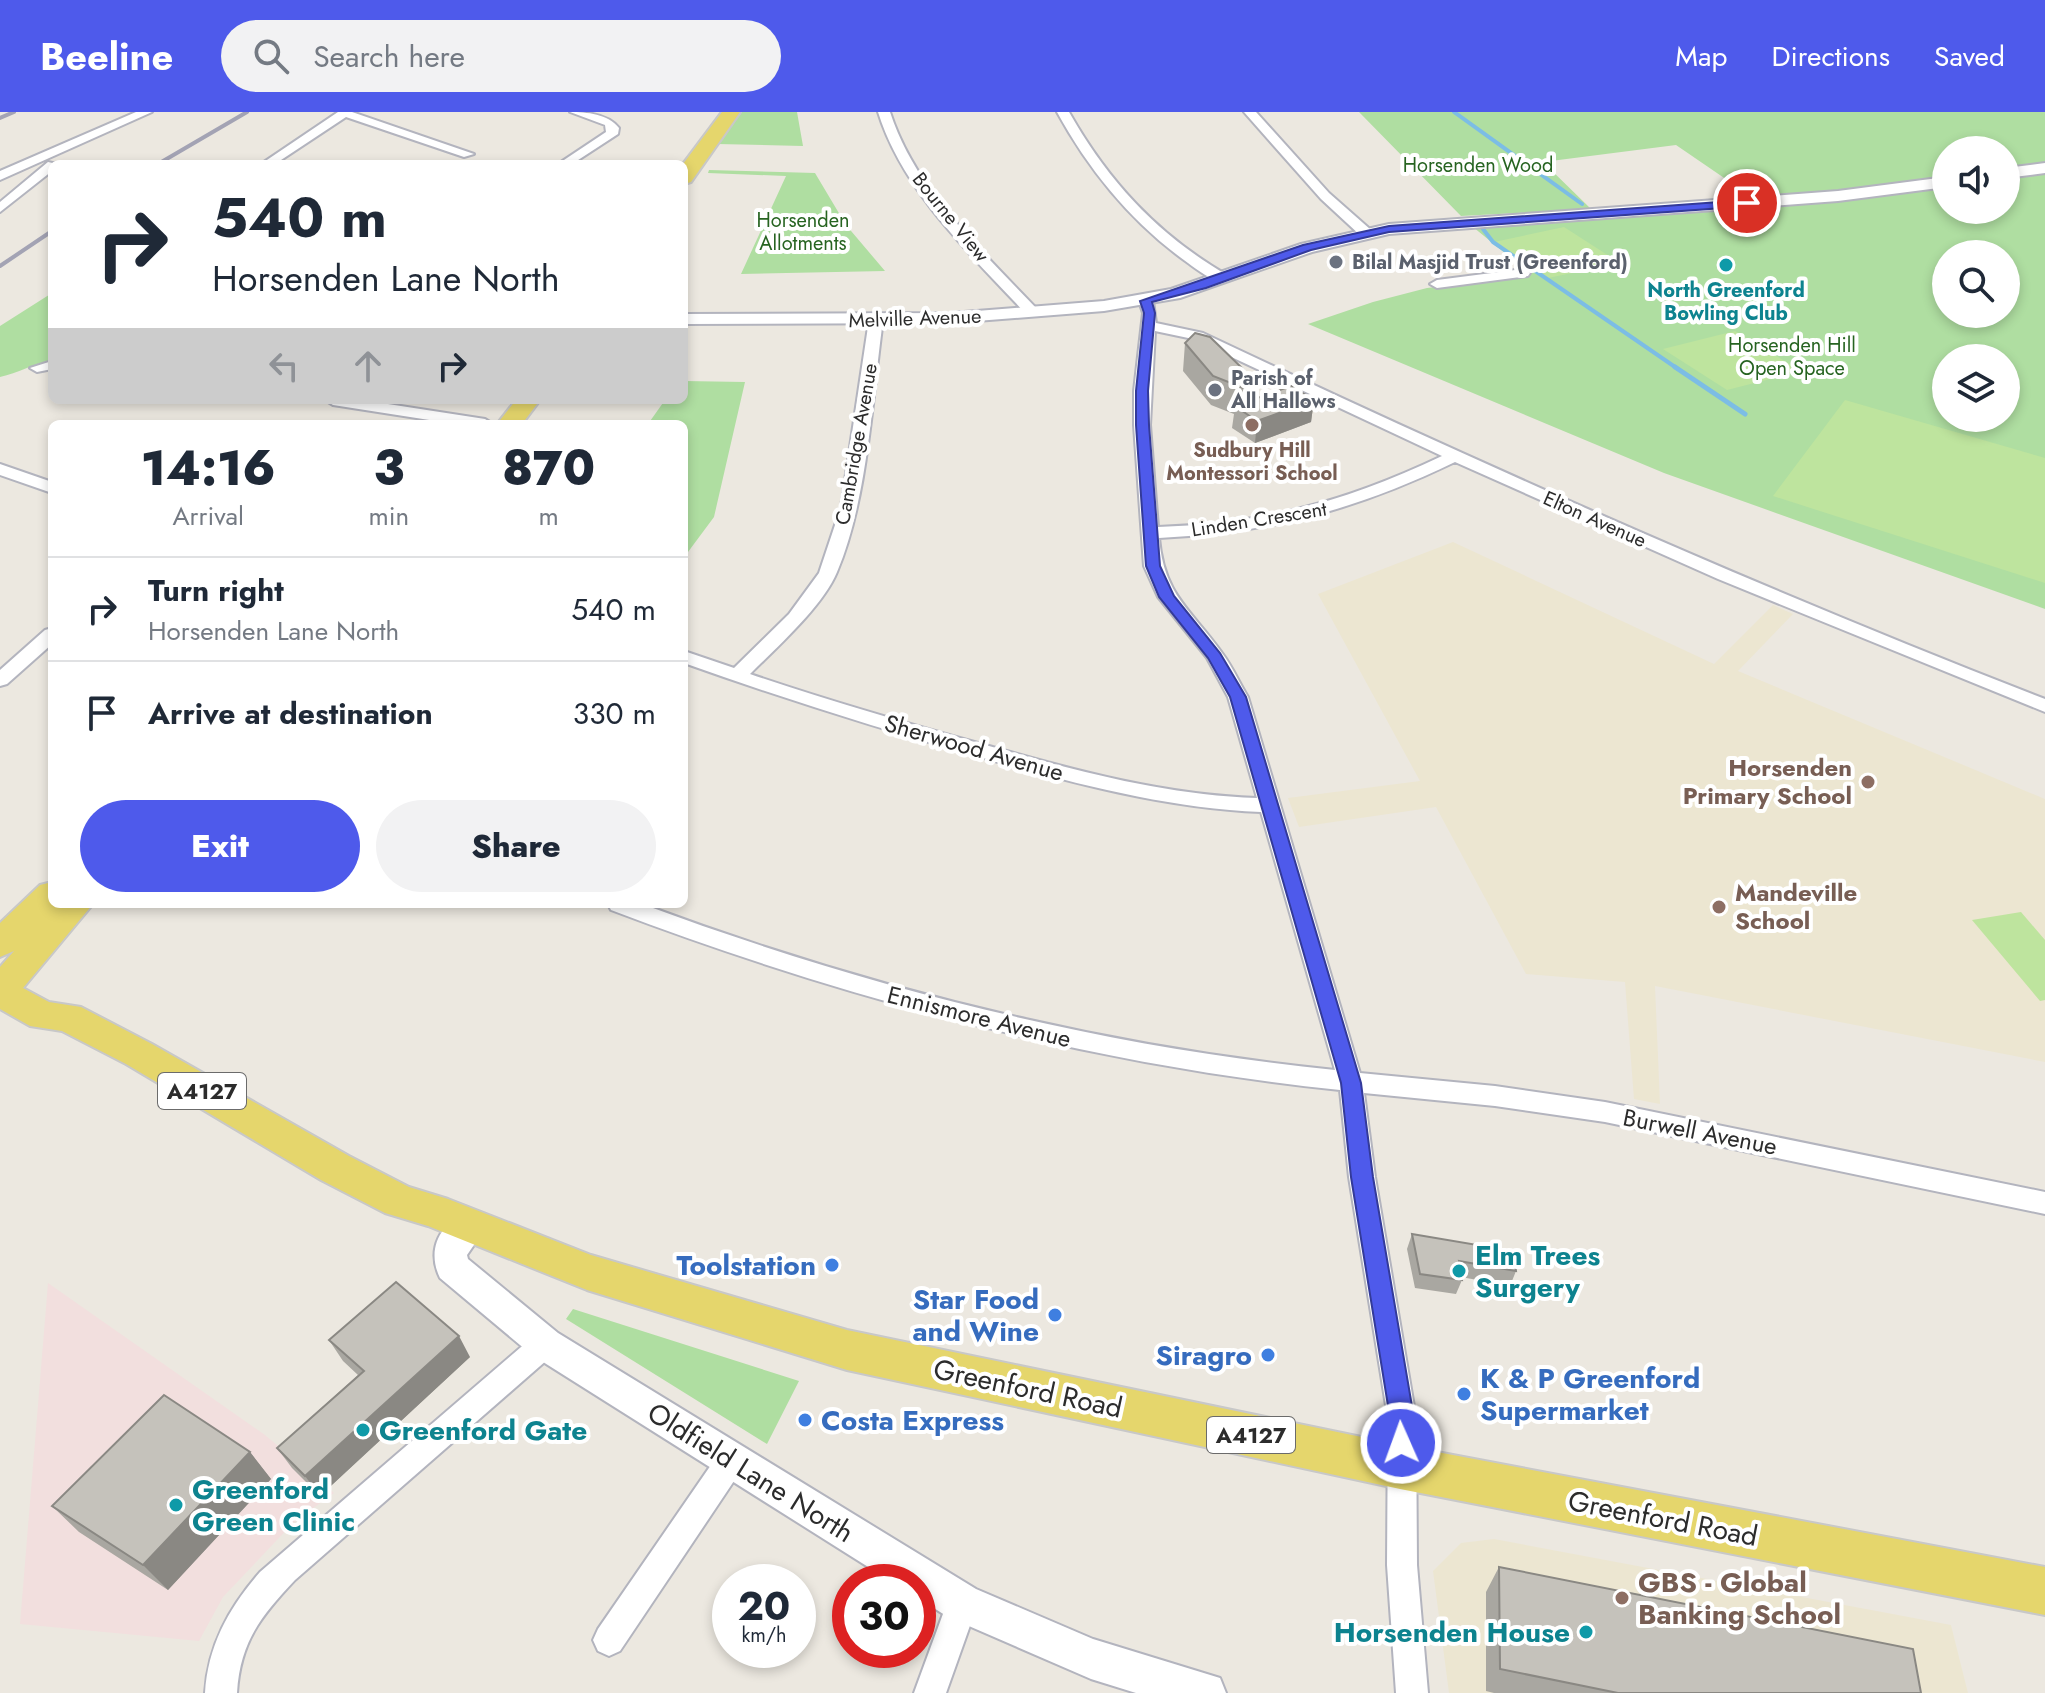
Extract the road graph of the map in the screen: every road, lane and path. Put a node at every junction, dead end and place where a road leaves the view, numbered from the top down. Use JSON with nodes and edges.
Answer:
{"nodes":[{"id":1,"x":146,"y":112,"type":"edge"},
{"id":2,"x":576,"y":112,"type":"edge"},
{"id":3,"x":731,"y":112,"type":"edge"},
{"id":4,"x":884,"y":112,"type":"edge"},
{"id":5,"x":1063,"y":112,"type":"edge"},
{"id":6,"x":1250,"y":112,"type":"edge"},
{"id":7,"x":345,"y":113,"type":"edge"},
{"id":8,"x":468,"y":154,"type":"dead end"},
{"id":9,"x":55,"y":160,"type":"edge"},
{"id":10,"x":273,"y":160,"type":"edge"},
{"id":11,"x":570,"y":160,"type":"edge"},
{"id":12,"x":48,"y":162,"type":"edge"},
{"id":13,"x":48,"y":165,"type":"edge"},
{"id":14,"x":2045,"y":168,"type":"edge"},
{"id":15,"x":688,"y":171,"type":"edge"},
{"id":16,"x":2020,"y":171,"type":"edge"},
{"id":17,"x":0,"y":176,"type":"edge"},
{"id":18,"x":1932,"y":184,"type":"edge"},
{"id":19,"x":0,"y":208,"type":"edge"},
{"id":20,"x":1366,"y":233,"type":"junction"},
{"id":21,"x":1523,"y":273,"type":"dead end"},
{"id":22,"x":1222,"y":278,"type":"junction"},
{"id":23,"x":1437,"y":284,"type":"dead end"},
{"id":24,"x":1146,"y":301,"type":"junction"},
{"id":25,"x":1033,"y":313,"type":"junction"},
{"id":26,"x":688,"y":319,"type":"edge"},
{"id":27,"x":876,"y":320,"type":"junction"},
{"id":28,"x":1148,"y":326,"type":"junction"},
{"id":29,"x":358,"y":404,"type":"edge"},
{"id":30,"x":525,"y":404,"type":"edge"},
{"id":31,"x":460,"y":420,"type":"edge"},
{"id":32,"x":512,"y":420,"type":"edge"},
{"id":33,"x":1454,"y":457,"type":"junction"},
{"id":34,"x":0,"y":469,"type":"edge"},
{"id":35,"x":48,"y":487,"type":"edge"},
{"id":36,"x":1149,"y":533,"type":"junction"},
{"id":37,"x":48,"y":637,"type":"edge"},
{"id":38,"x":688,"y":658,"type":"edge"},
{"id":39,"x":8,"y":665,"type":"edge"},
{"id":40,"x":737,"y":676,"type":"junction"},
{"id":41,"x":0,"y":680,"type":"edge"},
{"id":42,"x":2045,"y":706,"type":"edge"},
{"id":43,"x":1271,"y":805,"type":"junction"},
{"id":44,"x":48,"y":901,"type":"edge"},
{"id":45,"x":72,"y":908,"type":"edge"},
{"id":46,"x":629,"y":908,"type":"edge"},
{"id":47,"x":3,"y":975,"type":"edge"},
{"id":48,"x":1351,"y":1083,"type":"junction"},
{"id":49,"x":2045,"y":1203,"type":"edge"},
{"id":50,"x":470,"y":1226,"type":"junction"},
{"id":51,"x":545,"y":1344,"type":"junction"},
{"id":52,"x":732,"y":1459,"type":"junction"},
{"id":53,"x":1400,"y":1467,"type":"junction"},
{"id":54,"x":2045,"y":1591,"type":"edge"},
{"id":55,"x":962,"y":1603,"type":"junction"},
{"id":56,"x":609,"y":1640,"type":"dead end"},
{"id":57,"x":221,"y":1693,"type":"edge"},
{"id":58,"x":930,"y":1693,"type":"edge"},
{"id":59,"x":1205,"y":1693,"type":"edge"},
{"id":60,"x":1412,"y":1693,"type":"edge"}],
"edges":[{"from":1,"to":9,"type":"street"},
{"from":2,"to":11,"type":"street"},
{"from":3,"to":15,"type":"main road"},
{"from":4,"to":25,"type":"street","name":"Bourne View"},
{"from":5,"to":22,"type":"street"},
{"from":6,"to":20,"type":"street"},
{"from":7,"to":8,"type":"street"},
{"from":7,"to":10,"type":"street"},
{"from":12,"to":17,"type":"street"},
{"from":13,"to":19,"type":"street"},
{"from":14,"to":16,"type":"street"},
{"from":18,"to":20,"type":"street","name":"Melville Avenue"},
{"from":20,"to":22,"type":"street","name":"Melville Avenue"},
{"from":21,"to":23,"type":"street"},
{"from":22,"to":24,"type":"street","name":"Melville Avenue"},
{"from":24,"to":25,"type":"street","name":"Melville Avenue"},
{"from":24,"to":28,"type":"street"},
{"from":25,"to":27,"type":"street","name":"Melville Avenue"},
{"from":26,"to":27,"type":"street","name":"Melville Avenue"},
{"from":27,"to":40,"type":"street","name":"Cambridge Avenue"},
{"from":28,"to":33,"type":"street","name":"Elton Avenue"},
{"from":28,"to":36,"type":"street"},
{"from":29,"to":31,"type":"street"},
{"from":30,"to":32,"type":"main road"},
{"from":33,"to":36,"type":"street","name":"Linden Crescent"},
{"from":33,"to":42,"type":"street","name":"Elton Avenue"},
{"from":34,"to":35,"type":"street"},
{"from":36,"to":43,"type":"street"},
{"from":37,"to":39,"type":"street"},
{"from":38,"to":40,"type":"street","name":"Sherwood Avenue"},
{"from":39,"to":41,"type":"street"},
{"from":40,"to":43,"type":"street","name":"Sherwood Avenue"},
{"from":43,"to":48,"type":"street"},
{"from":44,"to":47,"type":"main road"},
{"from":45,"to":47,"type":"main road"},
{"from":46,"to":48,"type":"street","name":"Ennismore Avenue"},
{"from":47,"to":50,"type":"main road","name":"Greenford Road","number":"A4127"},
{"from":48,"to":49,"type":"street","name":"Burwell Avenue"},
{"from":48,"to":53,"type":"street"},
{"from":50,"to":51,"type":"street","name":"Oldfield Lane North"},
{"from":50,"to":53,"type":"main road","name":"Greenford Road","number":"A4127"},
{"from":51,"to":52,"type":"street","name":"Oldfield Lane North"},
{"from":51,"to":57,"type":"street"},
{"from":52,"to":55,"type":"street","name":"Oldfield Lane North"},
{"from":52,"to":56,"type":"street"},
{"from":53,"to":54,"type":"main road","name":"Greenford Road","number":"A4127"},
{"from":53,"to":60,"type":"street"},
{"from":55,"to":58,"type":"street"},
{"from":55,"to":59,"type":"street","name":"Oldfield Lane North"}]}
